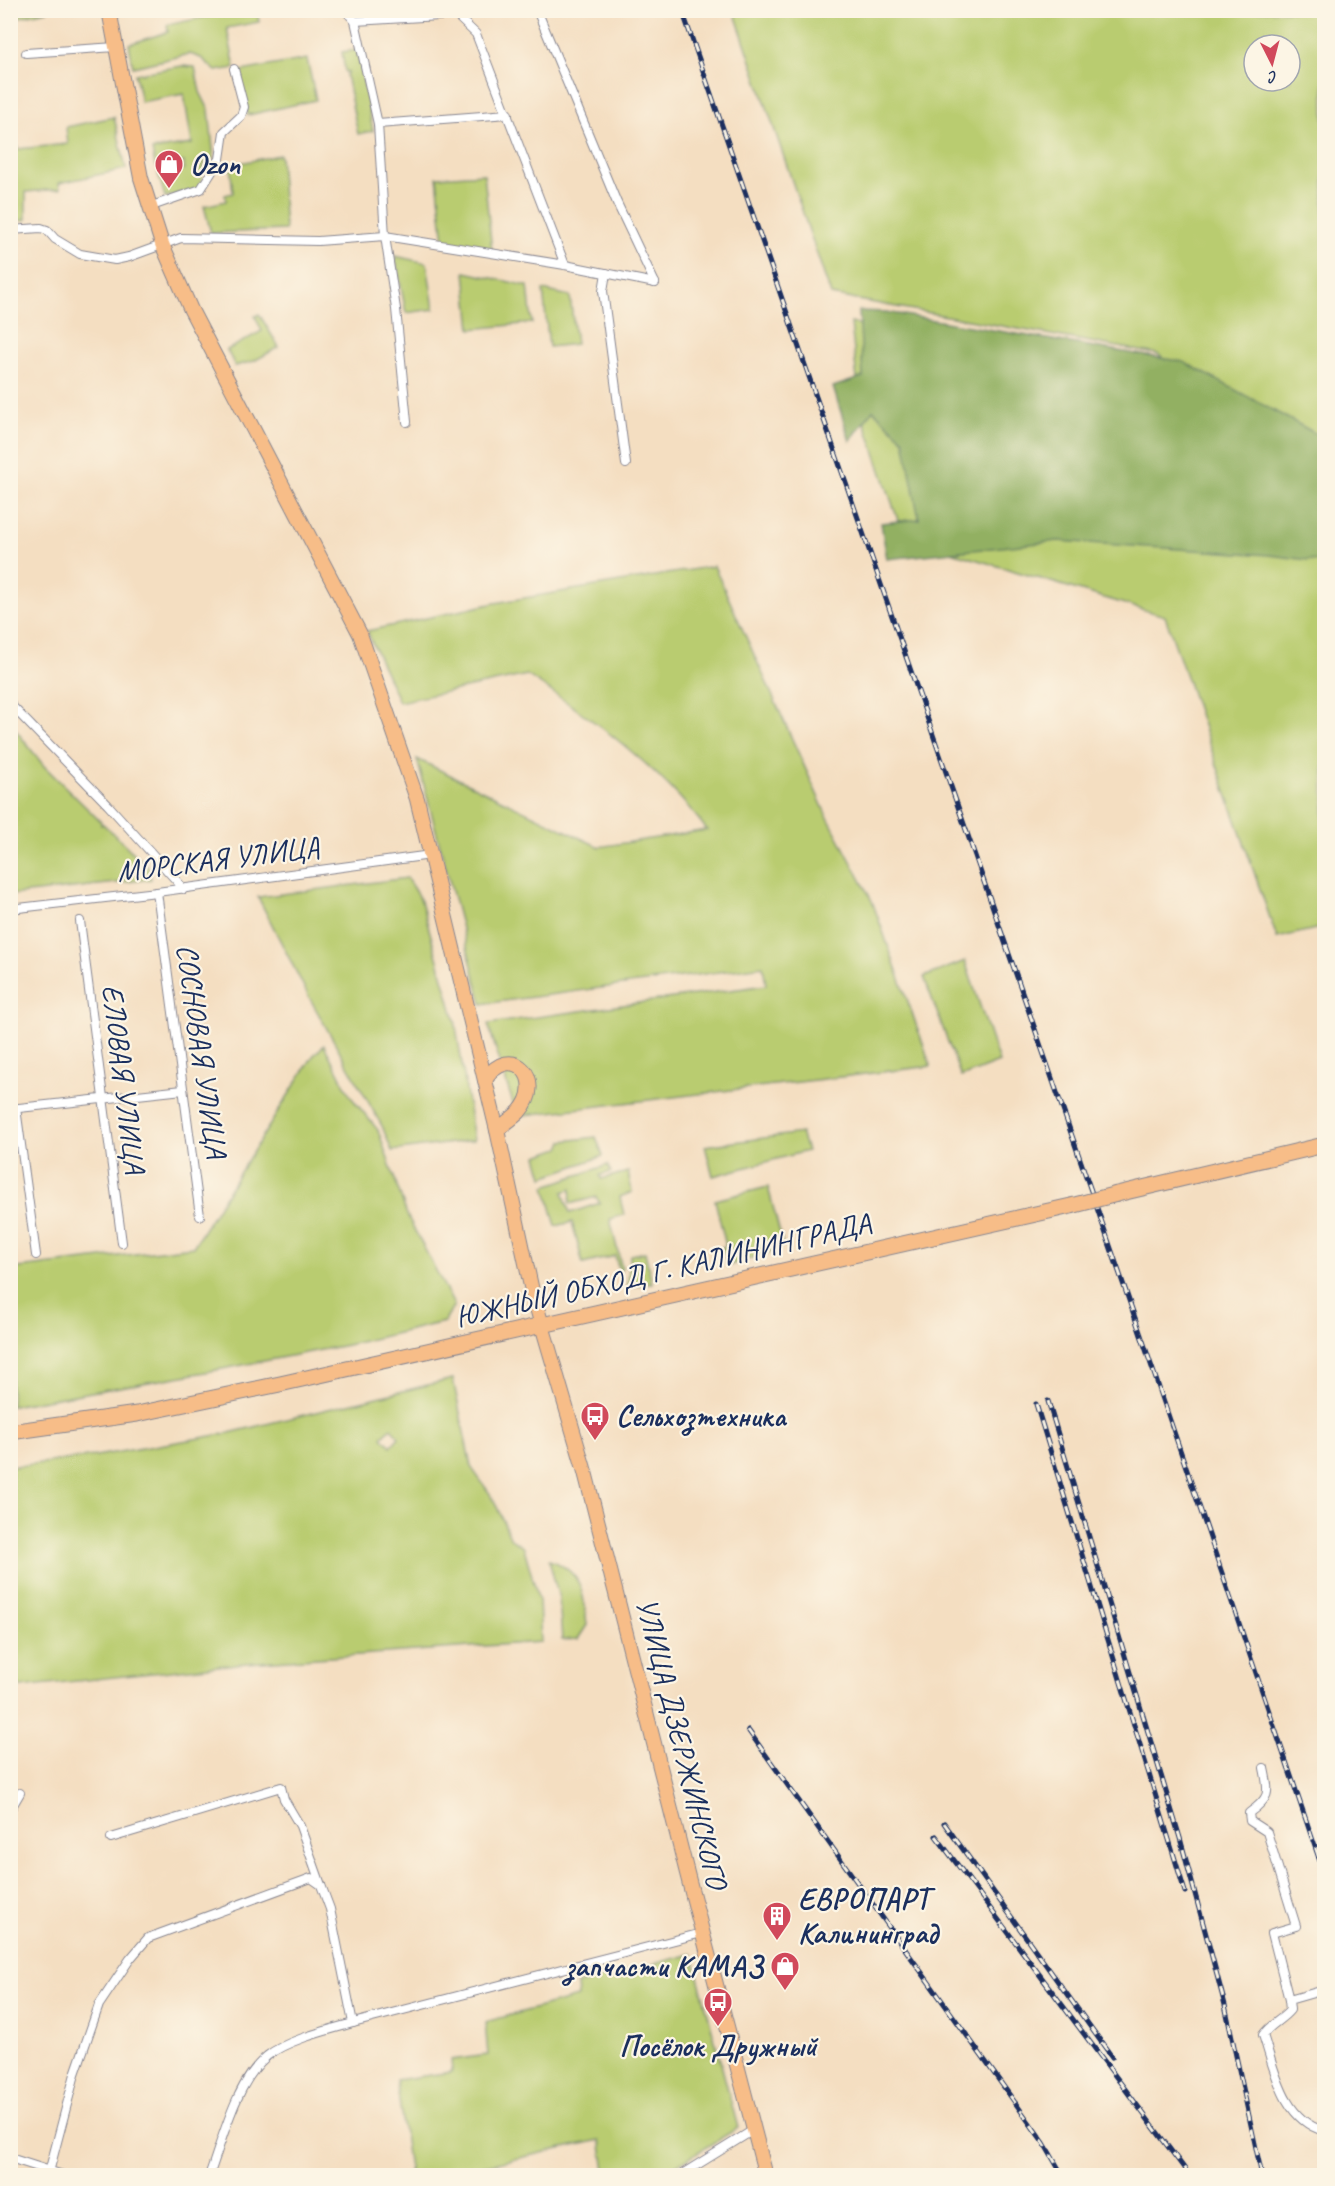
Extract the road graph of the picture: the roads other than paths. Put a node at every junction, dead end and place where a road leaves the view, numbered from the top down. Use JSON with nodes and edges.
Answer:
{"nodes":[{"id":1,"x":109,"y":10,"type":"edge"},
{"id":2,"x":345,"y":10,"type":"edge"},
{"id":3,"x":537,"y":10,"type":"edge"},
{"id":4,"x":355,"y":21,"type":"junction"},
{"id":5,"x":116,"y":47,"type":"junction"},
{"id":6,"x":26,"y":53,"type":"dead end"},
{"id":7,"x":234,"y":69,"type":"dead end"},
{"id":8,"x":508,"y":114,"type":"junction"},
{"id":9,"x":378,"y":124,"type":"junction"},
{"id":10,"x":150,"y":207,"type":"junction"},
{"id":11,"x":10,"y":230,"type":"edge"},
{"id":12,"x":386,"y":236,"type":"junction"},
{"id":13,"x":162,"y":244,"type":"junction"},
{"id":14,"x":565,"y":265,"type":"junction"},
{"id":15,"x":606,"y":273,"type":"junction"},
{"id":16,"x":406,"y":422,"type":"dead end"},
{"id":17,"x":626,"y":464,"type":"dead end"},
{"id":18,"x":10,"y":704,"type":"edge"},
{"id":19,"x":431,"y":855,"type":"junction"},
{"id":20,"x":184,"y":889,"type":"junction"},
{"id":21,"x":157,"y":892,"type":"junction"},
{"id":22,"x":10,"y":909,"type":"edge"},
{"id":23,"x":80,"y":921,"type":"dead end"},
{"id":24,"x":485,"y":1080,"type":"junction"},
{"id":25,"x":183,"y":1090,"type":"junction"},
{"id":26,"x":103,"y":1099,"type":"junction"},
{"id":27,"x":13,"y":1108,"type":"edge"},
{"id":28,"x":497,"y":1130,"type":"junction"},
{"id":29,"x":1324,"y":1145,"type":"edge"},
{"id":30,"x":200,"y":1216,"type":"dead end"},
{"id":31,"x":122,"y":1243,"type":"dead end"},
{"id":32,"x":36,"y":1255,"type":"dead end"},
{"id":33,"x":542,"y":1324,"type":"junction"},
{"id":34,"x":10,"y":1432,"type":"edge"},
{"id":35,"x":1263,"y":1768,"type":"dead end"},
{"id":36,"x":20,"y":1793,"type":"dead end"},
{"id":37,"x":10,"y":1810,"type":"edge"},
{"id":38,"x":111,"y":1838,"type":"dead end"},
{"id":39,"x":321,"y":1885,"type":"junction"},
{"id":40,"x":702,"y":1933,"type":"junction"},
{"id":41,"x":1324,"y":1990,"type":"edge"},
{"id":42,"x":1289,"y":2000,"type":"junction"},
{"id":43,"x":353,"y":2023,"type":"junction"},
{"id":44,"x":754,"y":2130,"type":"junction"},
{"id":45,"x":1324,"y":2132,"type":"edge"},
{"id":46,"x":10,"y":2158,"type":"edge"},
{"id":47,"x":50,"y":2173,"type":"edge"},
{"id":48,"x":66,"y":2175,"type":"edge"},
{"id":49,"x":209,"y":2175,"type":"edge"},
{"id":50,"x":679,"y":2175,"type":"edge"},
{"id":51,"x":766,"y":2175,"type":"edge"}],
"edges":[{"from":1,"to":5,"type":"main road","name":"УЛИЦА ДЗЕРЖИНСКОГО"},
{"from":2,"to":4,"type":"street"},
{"from":3,"to":15,"type":"street"},
{"from":4,"to":8,"type":"street"},
{"from":4,"to":9,"type":"street"},
{"from":5,"to":6,"type":"street"},
{"from":5,"to":10,"type":"main road","name":"УЛИЦА ДЗЕРЖИНСКОГО"},
{"from":7,"to":10,"type":"street"},
{"from":8,"to":9,"type":"street"},
{"from":8,"to":14,"type":"street"},
{"from":9,"to":12,"type":"street"},
{"from":10,"to":13,"type":"main road","name":"УЛИЦА ДЗЕРЖИНСКОГО"},
{"from":11,"to":13,"type":"street"},
{"from":12,"to":13,"type":"street"},
{"from":12,"to":14,"type":"street"},
{"from":12,"to":16,"type":"street"},
{"from":13,"to":19,"type":"main road","name":"УЛИЦА ДЗЕРЖИНСКОГО"},
{"from":14,"to":15,"type":"street"},
{"from":15,"to":17,"type":"street"},
{"from":18,"to":20,"type":"street"},
{"from":19,"to":20,"type":"street","name":"МОРСКАЯ УЛИЦА"},
{"from":19,"to":24,"type":"main road","name":"УЛИЦА ДЗЕРЖИНСКОГО"},
{"from":20,"to":21,"type":"street","name":"МОРСКАЯ УЛИЦА"},
{"from":21,"to":22,"type":"street","name":"МОРСКАЯ УЛИЦА"},
{"from":21,"to":25,"type":"street","name":"СОСНОВАЯ УЛИЦА"},
{"from":23,"to":26,"type":"street","name":"ЕЛОВАЯ УЛИЦА"},
{"from":24,"to":28,"type":"main road","name":"УЛИЦА ДЗЕРЖИНСКОГО"},
{"from":24,"to":28,"type":"main road"},
{"from":25,"to":26,"type":"street"},
{"from":25,"to":30,"type":"street","name":"СОСНОВАЯ УЛИЦА"},
{"from":26,"to":27,"type":"street"},
{"from":26,"to":31,"type":"street","name":"ЕЛОВАЯ УЛИЦА"},
{"from":27,"to":32,"type":"street"},
{"from":28,"to":33,"type":"main road","name":"УЛИЦА ДЗЕРЖИНСКОГО"},
{"from":29,"to":33,"type":"highway","name":"ЮЖНЫЙ ОБХОД Г. КАЛИНИНГРАДА","bridge":true},
{"from":33,"to":34,"type":"highway","name":"ЮЖНЫЙ ОБХОД Г. КАЛИНИНГРАДА"},
{"from":33,"to":40,"type":"main road","name":"УЛИЦА ДЗЕРЖИНСКОГО"},
{"from":35,"to":42,"type":"street"},
{"from":36,"to":37,"type":"street"},
{"from":38,"to":39,"type":"street"},
{"from":39,"to":43,"type":"street"},
{"from":39,"to":47,"type":"street"},
{"from":40,"to":43,"type":"street"},
{"from":40,"to":44,"type":"main road","name":"УЛИЦА ДЗЕРЖИНСКОГО"},
{"from":41,"to":42,"type":"street"},
{"from":42,"to":45,"type":"street"},
{"from":43,"to":49,"type":"street"},
{"from":44,"to":50,"type":"street"},
{"from":44,"to":51,"type":"main road","name":"УЛИЦА ДЗЕРЖИНСКОГО"},
{"from":46,"to":47,"type":"street"},
{"from":47,"to":48,"type":"street"}]}
